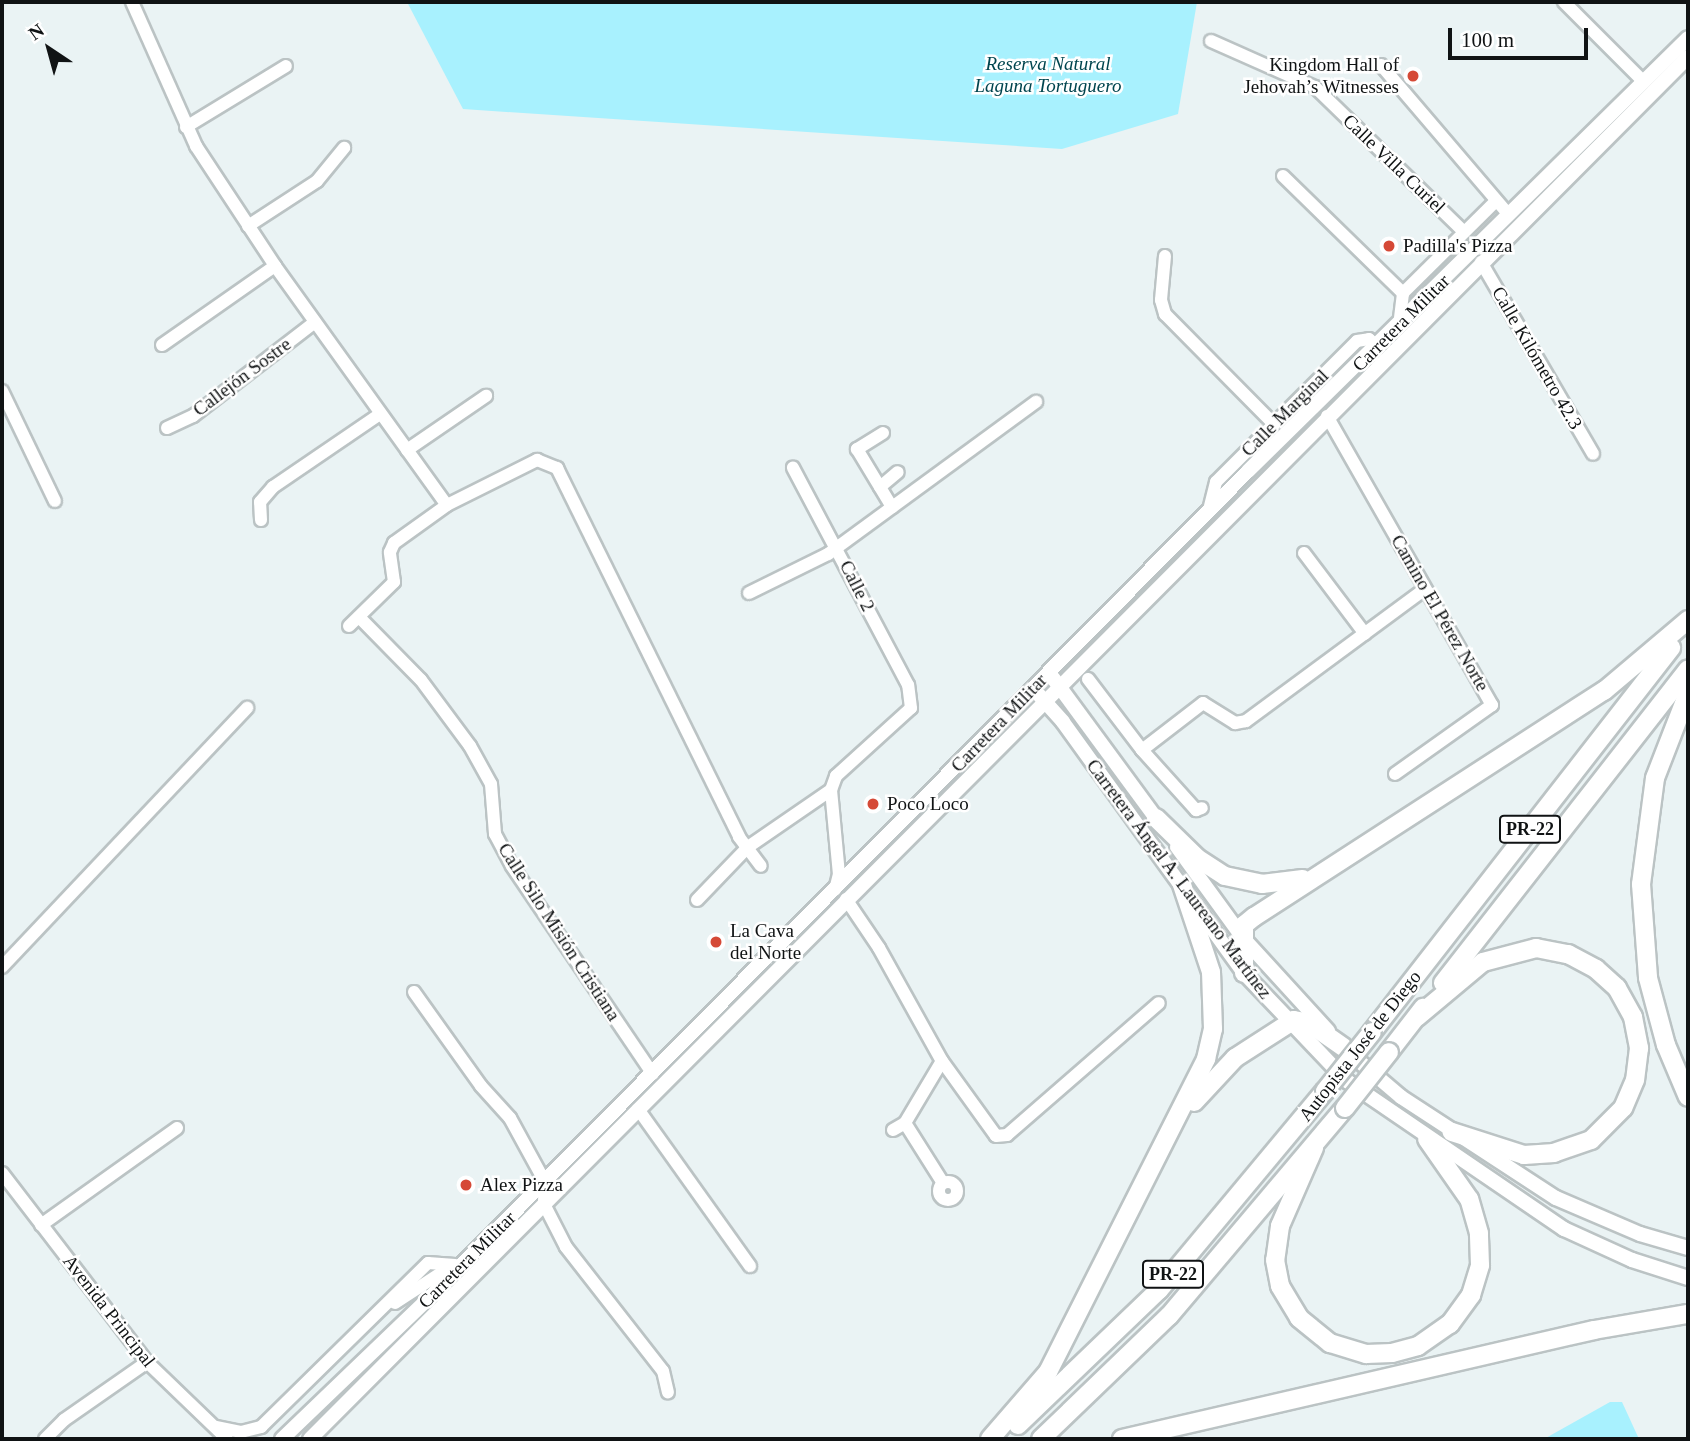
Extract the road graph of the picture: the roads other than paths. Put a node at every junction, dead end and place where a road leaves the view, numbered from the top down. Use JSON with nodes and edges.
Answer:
{"nodes":[{"id":1,"x":132,"y":2,"type":"edge"},
{"id":2,"x":1564,"y":2,"type":"edge"},
{"id":3,"x":1688,"y":38,"type":"edge"},
{"id":4,"x":1211,"y":41,"type":"dead end"},
{"id":5,"x":1688,"y":57,"type":"edge"},
{"id":6,"x":1381,"y":65,"type":"dead end"},
{"id":7,"x":286,"y":66,"type":"dead end"},
{"id":8,"x":1644,"y":82,"type":"junction"},
{"id":9,"x":186,"y":127,"type":"junction"},
{"id":10,"x":344,"y":148,"type":"dead end"},
{"id":11,"x":1283,"y":176,"type":"dead end"},
{"id":12,"x":1494,"y":202,"type":"junction"},
{"id":13,"x":1509,"y":215,"type":"junction"},
{"id":14,"x":248,"y":226,"type":"junction"},
{"id":15,"x":1464,"y":232,"type":"junction"},
{"id":16,"x":1165,"y":256,"type":"dead end"},
{"id":17,"x":1481,"y":262,"type":"junction"},
{"id":18,"x":275,"y":266,"type":"junction"},
{"id":19,"x":1404,"y":292,"type":"junction"},
{"id":20,"x":315,"y":322,"type":"junction"},
{"id":21,"x":1399,"y":326,"type":"junction"},
{"id":22,"x":162,"y":345,"type":"dead end"},
{"id":23,"x":1377,"y":347,"type":"junction"},
{"id":24,"x":2,"y":391,"type":"edge"},
{"id":25,"x":486,"y":396,"type":"dead end"},
{"id":26,"x":1036,"y":402,"type":"dead end"},
{"id":27,"x":380,"y":414,"type":"junction"},
{"id":28,"x":1327,"y":416,"type":"junction"},
{"id":29,"x":1274,"y":424,"type":"junction"},
{"id":30,"x":167,"y":428,"type":"dead end"},
{"id":31,"x":883,"y":433,"type":"dead end"},
{"id":32,"x":407,"y":450,"type":"junction"},
{"id":33,"x":1593,"y":454,"type":"dead end"},
{"id":34,"x":793,"y":468,"type":"dead end"},
{"id":35,"x":898,"y":472,"type":"dead end"},
{"id":36,"x":880,"y":487,"type":"junction"},
{"id":37,"x":55,"y":501,"type":"dead end"},
{"id":38,"x":447,"y":505,"type":"junction"},
{"id":39,"x":892,"y":507,"type":"junction"},
{"id":40,"x":1209,"y":510,"type":"junction"},
{"id":41,"x":261,"y":520,"type":"dead end"},
{"id":42,"x":837,"y":547,"type":"junction"},
{"id":43,"x":1304,"y":553,"type":"dead end"},
{"id":44,"x":1425,"y":589,"type":"junction"},
{"id":45,"x":749,"y":593,"type":"dead end"},
{"id":46,"x":1688,"y":620,"type":"edge"},
{"id":47,"x":1688,"y":626,"type":"edge"},
{"id":48,"x":1365,"y":634,"type":"junction"},
{"id":49,"x":1688,"y":669,"type":"edge"},
{"id":50,"x":1049,"y":673,"type":"junction"},
{"id":51,"x":1088,"y":680,"type":"dead end"},
{"id":52,"x":1059,"y":685,"type":"junction"},
{"id":53,"x":1688,"y":693,"type":"edge"},
{"id":54,"x":1038,"y":694,"type":"junction"},
{"id":55,"x":247,"y":708,"type":"dead end"},
{"id":56,"x":1142,"y":750,"type":"junction"},
{"id":57,"x":1395,"y":774,"type":"dead end"},
{"id":58,"x":831,"y":790,"type":"junction"},
{"id":59,"x":1202,"y":808,"type":"dead end"},
{"id":60,"x":1156,"y":818,"type":"junction"},
{"id":61,"x":748,"y":847,"type":"junction"},
{"id":62,"x":761,"y":866,"type":"dead end"},
{"id":63,"x":1313,"y":877,"type":"junction"},
{"id":64,"x":1182,"y":885,"type":"junction"},
{"id":65,"x":840,"y":895,"type":"junction"},
{"id":66,"x":697,"y":900,"type":"dead end"},
{"id":67,"x":1243,"y":938,"type":"junction"},
{"id":68,"x":2,"y":967,"type":"edge"},
{"id":69,"x":1244,"y":973,"type":"junction"},
{"id":70,"x":414,"y":992,"type":"dead end"},
{"id":71,"x":1159,"y":1003,"type":"dead end"},
{"id":72,"x":1416,"y":1017,"type":"junction"},
{"id":73,"x":1288,"y":1023,"type":"junction"},
{"id":74,"x":1343,"y":1047,"type":"junction"},
{"id":75,"x":943,"y":1061,"type":"junction"},
{"id":76,"x":653,"y":1074,"type":"junction"},
{"id":77,"x":1688,"y":1097,"type":"edge"},
{"id":78,"x":638,"y":1108,"type":"junction"},
{"id":79,"x":1177,"y":1120,"type":"junction"},
{"id":80,"x":905,"y":1123,"type":"junction"},
{"id":81,"x":177,"y":1128,"type":"dead end"},
{"id":82,"x":893,"y":1130,"type":"dead end"},
{"id":83,"x":1452,"y":1132,"type":"junction"},
{"id":84,"x":1427,"y":1139,"type":"junction"},
{"id":85,"x":1314,"y":1148,"type":"junction"},
{"id":86,"x":2,"y":1173,"type":"edge"},
{"id":87,"x":545,"y":1182,"type":"junction"},
{"id":88,"x":943,"y":1183,"type":"dead end"},
{"id":89,"x":544,"y":1204,"type":"junction"},
{"id":90,"x":41,"y":1225,"type":"junction"},
{"id":91,"x":1688,"y":1248,"type":"edge"},
{"id":92,"x":475,"y":1253,"type":"junction"},
{"id":93,"x":750,"y":1266,"type":"dead end"},
{"id":94,"x":1688,"y":1278,"type":"edge"},
{"id":95,"x":1688,"y":1314,"type":"edge"},
{"id":96,"x":147,"y":1362,"type":"junction"},
{"id":97,"x":668,"y":1392,"type":"dead end"},
{"id":98,"x":215,"y":1427,"type":"junction"},
{"id":99,"x":45,"y":1439,"type":"edge"},
{"id":100,"x":221,"y":1439,"type":"edge"},
{"id":101,"x":227,"y":1439,"type":"edge"},
{"id":102,"x":282,"y":1439,"type":"edge"},
{"id":103,"x":310,"y":1439,"type":"edge"},
{"id":104,"x":990,"y":1439,"type":"edge"},
{"id":105,"x":1002,"y":1439,"type":"edge"},
{"id":106,"x":1041,"y":1439,"type":"edge"},
{"id":107,"x":1122,"y":1439,"type":"edge"}],
"edges":[{"from":1,"to":9,"type":"street"},
{"from":2,"to":8,"type":"street"},
{"from":3,"to":8,"type":"main road","name":"Carretera Militar"},
{"from":4,"to":15,"type":"street","name":"Calle Villa Curiel"},
{"from":5,"to":17,"type":"main road","name":"Carretera Militar"},
{"from":6,"to":12,"type":"street"},
{"from":7,"to":9,"type":"street"},
{"from":8,"to":13,"type":"main road","name":"Carretera Militar"},
{"from":9,"to":14,"type":"street"},
{"from":10,"to":14,"type":"street"},
{"from":11,"to":19,"type":"street"},
{"from":12,"to":13,"type":"street"},
{"from":12,"to":15,"type":"street"},
{"from":13,"to":21,"type":"main road","name":"Carretera Militar"},
{"from":14,"to":18,"type":"street"},
{"from":15,"to":19,"type":"street"},
{"from":16,"to":29,"type":"street"},
{"from":17,"to":28,"type":"main road","name":"Carretera Militar"},
{"from":17,"to":33,"type":"street","name":"Calle Kilómetro 42.3"},
{"from":18,"to":20,"type":"street"},
{"from":18,"to":22,"type":"street"},
{"from":19,"to":21,"type":"street"},
{"from":20,"to":27,"type":"street"},
{"from":20,"to":30,"type":"street","name":"Callejón Sostre"},
{"from":21,"to":23,"type":"main road","name":"Carretera Militar"},
{"from":23,"to":29,"type":"street","name":"Calle Marginal"},
{"from":23,"to":40,"type":"main road","name":"Carretera Militar"},
{"from":24,"to":37,"type":"street"},
{"from":25,"to":32,"type":"street"},
{"from":26,"to":39,"type":"street"},
{"from":27,"to":32,"type":"street"},
{"from":27,"to":41,"type":"street"},
{"from":28,"to":44,"type":"street","name":"Camino El Pérez Norte"},
{"from":28,"to":52,"type":"main road","name":"Carretera Militar"},
{"from":29,"to":40,"type":"street","name":"Calle Marginal"},
{"from":31,"to":36,"type":"street"},
{"from":32,"to":38,"type":"street"},
{"from":34,"to":42,"type":"street","name":"Calle 2"},
{"from":35,"to":36,"type":"street"},
{"from":36,"to":39,"type":"street"},
{"from":38,"to":61,"type":"street"},
{"from":38,"to":76,"type":"street","name":"Calle Silo Misión Cristiana"},
{"from":39,"to":42,"type":"street"},
{"from":40,"to":50,"type":"main road","name":"Carretera Militar"},
{"from":42,"to":45,"type":"street"},
{"from":42,"to":58,"type":"street","name":"Calle 2"},
{"from":43,"to":48,"type":"street"},
{"from":44,"to":48,"type":"street"},
{"from":44,"to":57,"type":"street","name":"Camino El Pérez Norte"},
{"from":46,"to":63,"type":"highway"},
{"from":47,"to":105,"type":"highway","name":"Autopista José de Diego","number":"PR-22","bridge":true},
{"from":48,"to":56,"type":"street"},
{"from":49,"to":72,"type":"highway","name":"Autopista José de Diego","number":"PR-22"},
{"from":50,"to":52,"type":"main road","name":"Carretera Ángel A. Laureano Martínez"},
{"from":50,"to":54,"type":"main road","name":"Carretera Militar"},
{"from":51,"to":56,"type":"street"},
{"from":52,"to":54,"type":"main road","name":"Carretera Militar"},
{"from":52,"to":60,"type":"main road","name":"Carretera Ángel A. Laureano Martínez"},
{"from":53,"to":77,"type":"highway"},
{"from":54,"to":64,"type":"main road","name":"Carretera Ángel A. Laureano Martínez"},
{"from":54,"to":65,"type":"main road","name":"Carretera Militar"},
{"from":55,"to":68,"type":"street"},
{"from":56,"to":59,"type":"street"},
{"from":58,"to":61,"type":"street"},
{"from":58,"to":65,"type":"street"},
{"from":60,"to":63,"type":"highway"},
{"from":60,"to":67,"type":"main road","name":"Carretera Ángel A. Laureano Martínez"},
{"from":61,"to":62,"type":"street"},
{"from":61,"to":66,"type":"street"},
{"from":63,"to":67,"type":"highway"},
{"from":64,"to":69,"type":"main road","name":"Carretera Ángel A. Laureano Martínez"},
{"from":64,"to":79,"type":"highway"},
{"from":65,"to":75,"type":"street"},
{"from":65,"to":76,"type":"main road","name":"Carretera Militar"},
{"from":65,"to":78,"type":"main road","name":"Carretera Militar"},
{"from":67,"to":69,"type":"highway"},
{"from":67,"to":74,"type":"main road","name":"Carretera Ángel A. Laureano Martínez"},
{"from":69,"to":73,"type":"main road","name":"Carretera Ángel A. Laureano Martínez"},
{"from":70,"to":87,"type":"street"},
{"from":71,"to":75,"type":"street"},
{"from":72,"to":83,"type":"highway"},
{"from":72,"to":85,"type":"highway","name":"Autopista José de Diego","number":"PR-22","bridge":true},
{"from":73,"to":74,"type":"highway"},
{"from":73,"to":79,"type":"highway"},
{"from":73,"to":84,"type":"main road","name":"Carretera Ángel A. Laureano Martínez"},
{"from":74,"to":83,"type":"main road","name":"Carretera Ángel A. Laureano Martínez"},
{"from":75,"to":80,"type":"street"},
{"from":76,"to":87,"type":"main road","name":"Carretera Militar"},
{"from":78,"to":89,"type":"main road","name":"Carretera Militar"},
{"from":78,"to":93,"type":"street"},
{"from":79,"to":104,"type":"highway"},
{"from":80,"to":82,"type":"street"},
{"from":80,"to":88,"type":"street"},
{"from":81,"to":90,"type":"street"},
{"from":83,"to":91,"type":"main road","name":"Carretera Ángel A. Laureano Martínez"},
{"from":84,"to":85,"type":"highway"},
{"from":84,"to":94,"type":"main road","name":"Carretera Ángel A. Laureano Martínez"},
{"from":85,"to":106,"type":"highway","name":"Autopista José de Diego","number":"PR-22"},
{"from":86,"to":90,"type":"street","name":"Avenida Principal"},
{"from":87,"to":89,"type":"street"},
{"from":87,"to":92,"type":"main road","name":"Carretera Militar"},
{"from":89,"to":97,"type":"street"},
{"from":89,"to":103,"type":"main road","name":"Carretera Militar"},
{"from":90,"to":96,"type":"street","name":"Avenida Principal"},
{"from":92,"to":98,"type":"street"},
{"from":92,"to":102,"type":"main road","name":"Carretera Militar"},
{"from":95,"to":107,"type":"highway"},
{"from":96,"to":98,"type":"street","name":"Avenida Principal"},
{"from":96,"to":99,"type":"street"},
{"from":98,"to":100,"type":"street"},
{"from":98,"to":101,"type":"street","name":"Avenida Principal"}]}
